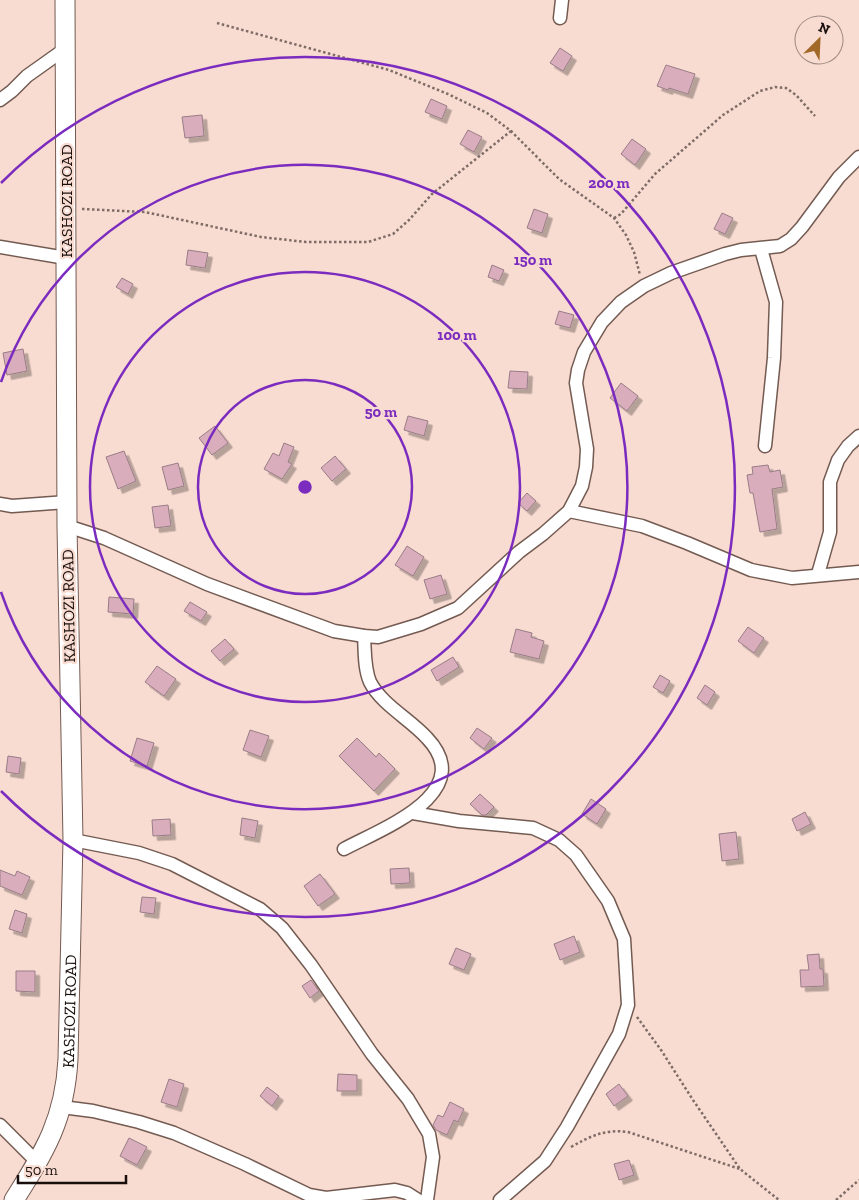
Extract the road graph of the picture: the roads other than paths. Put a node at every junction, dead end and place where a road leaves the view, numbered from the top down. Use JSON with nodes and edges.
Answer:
{"nodes":[{"id":1,"x":65,"y":0,"type":"edge"},
{"id":2,"x":562,"y":0,"type":"edge"},
{"id":3,"x":560,"y":18,"type":"dead end"},
{"id":4,"x":65,"y":49,"type":"junction"},
{"id":5,"x":0,"y":100,"type":"edge"},
{"id":6,"x":859,"y":157,"type":"edge"},
{"id":7,"x":0,"y":247,"type":"edge"},
{"id":8,"x":761,"y":249,"type":"junction"},
{"id":9,"x":66,"y":258,"type":"junction"},
{"id":10,"x":859,"y":436,"type":"edge"},
{"id":11,"x":765,"y":446,"type":"dead end"},
{"id":12,"x":67,"y":502,"type":"junction"},
{"id":13,"x":0,"y":504,"type":"edge"},
{"id":14,"x":569,"y":511,"type":"junction"},
{"id":15,"x":67,"y":526,"type":"junction"},
{"id":16,"x":859,"y":572,"type":"edge"},
{"id":17,"x":818,"y":574,"type":"junction"},
{"id":18,"x":364,"y":636,"type":"junction"},
{"id":19,"x":412,"y":813,"type":"junction"},
{"id":20,"x":73,"y":840,"type":"junction"},
{"id":21,"x":344,"y":850,"type":"dead end"},
{"id":22,"x":62,"y":1106,"type":"junction"},
{"id":23,"x":0,"y":1125,"type":"edge"},
{"id":24,"x":38,"y":1163,"type":"junction"},
{"id":25,"x":14,"y":1200,"type":"edge"},
{"id":26,"x":418,"y":1200,"type":"edge"},
{"id":27,"x":427,"y":1200,"type":"edge"},
{"id":28,"x":500,"y":1200,"type":"edge"}],
"edges":[{"from":1,"to":4,"type":"main road","name":"KASHOZI ROAD"},
{"from":2,"to":3,"type":"street"},
{"from":4,"to":5,"type":"street"},
{"from":4,"to":9,"type":"main road","name":"KASHOZI ROAD"},
{"from":6,"to":8,"type":"street"},
{"from":7,"to":9,"type":"street"},
{"from":8,"to":11,"type":"street"},
{"from":8,"to":14,"type":"street"},
{"from":9,"to":12,"type":"main road","name":"KASHOZI ROAD"},
{"from":10,"to":17,"type":"street"},
{"from":12,"to":13,"type":"street"},
{"from":12,"to":15,"type":"main road","name":"KASHOZI ROAD"},
{"from":14,"to":17,"type":"street"},
{"from":14,"to":18,"type":"street"},
{"from":15,"to":18,"type":"street"},
{"from":15,"to":20,"type":"main road","name":"KASHOZI ROAD"},
{"from":16,"to":17,"type":"street"},
{"from":18,"to":19,"type":"street"},
{"from":19,"to":21,"type":"street"},
{"from":19,"to":28,"type":"street"},
{"from":20,"to":22,"type":"main road","name":"KASHOZI ROAD"},
{"from":20,"to":27,"type":"street"},
{"from":22,"to":24,"type":"main road","name":"KASHOZI ROAD"},
{"from":22,"to":26,"type":"street"},
{"from":23,"to":24,"type":"street"},
{"from":24,"to":25,"type":"main road","name":"KASHOZI ROAD"}]}
